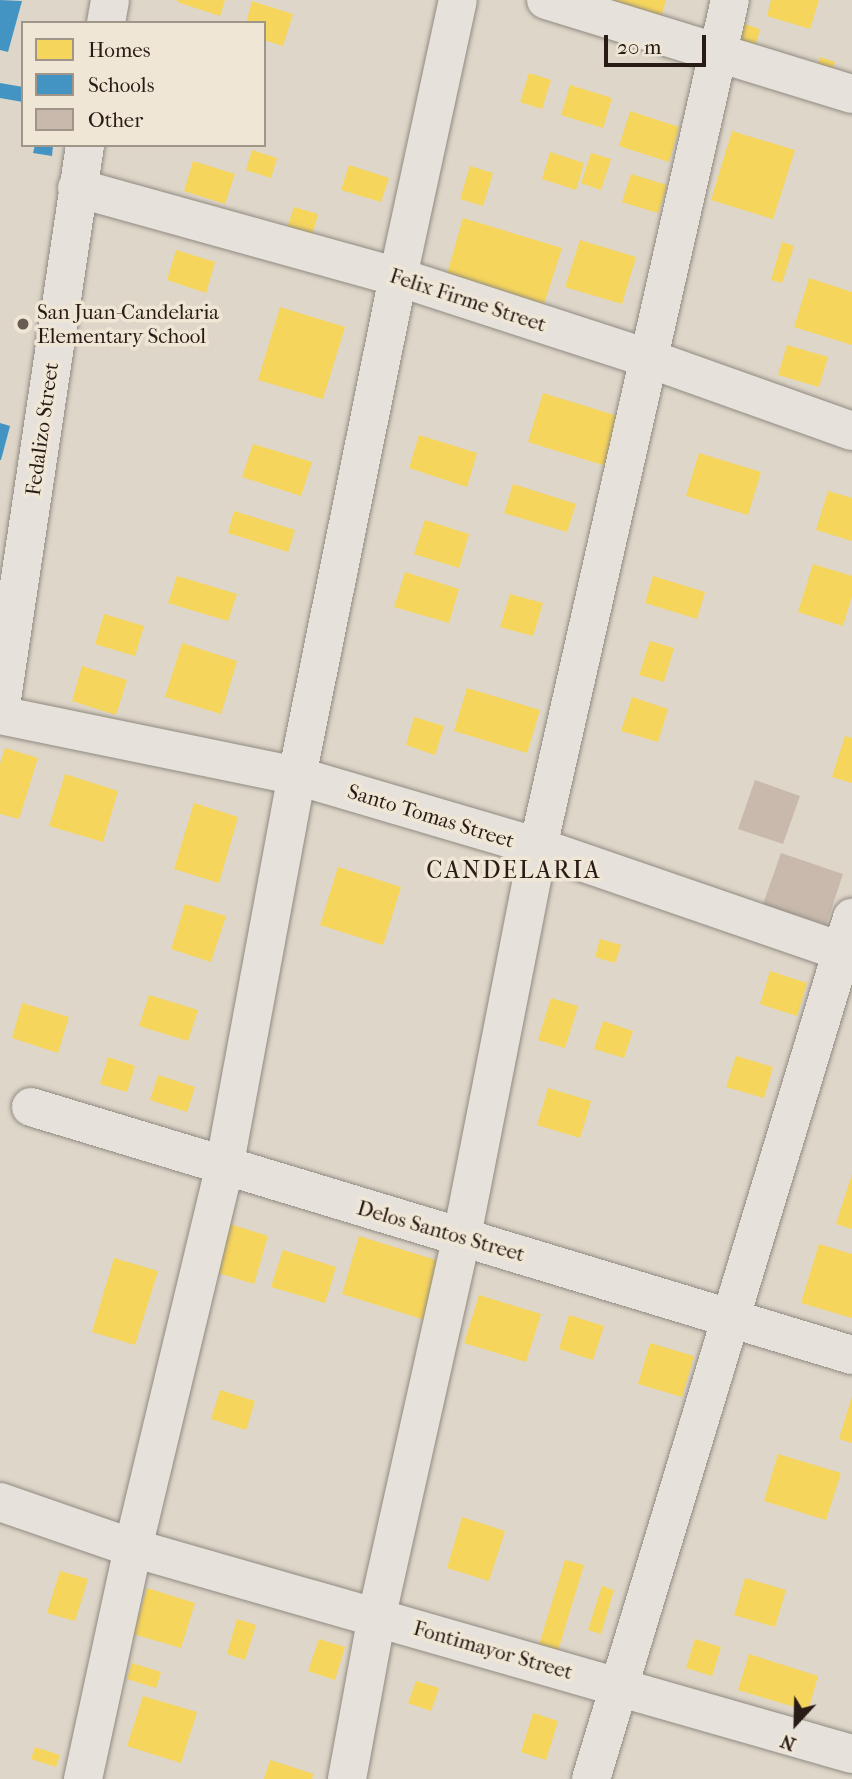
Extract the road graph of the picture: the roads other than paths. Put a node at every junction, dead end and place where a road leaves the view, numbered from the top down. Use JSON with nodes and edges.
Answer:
{"nodes":[{"id":1,"x":110,"y":0,"type":"edge"},
{"id":2,"x":458,"y":0,"type":"edge"},
{"id":3,"x":546,"y":0,"type":"edge"},
{"id":4,"x":730,"y":0,"type":"edge"},
{"id":5,"x":106,"y":21,"type":"edge"},
{"id":6,"x":717,"y":53,"type":"junction"},
{"id":7,"x":852,"y":94,"type":"edge"},
{"id":8,"x":85,"y":147,"type":"edge"},
{"id":9,"x":77,"y":188,"type":"junction"},
{"id":10,"x":398,"y":276,"type":"junction"},
{"id":11,"x":647,"y":358,"type":"junction"},
{"id":12,"x":852,"y":431,"type":"edge"},
{"id":13,"x":0,"y":714,"type":"edge"},
{"id":14,"x":297,"y":776,"type":"junction"},
{"id":15,"x":538,"y":847,"type":"junction"},
{"id":16,"x":849,"y":941,"type":"edge"},
{"id":17,"x":31,"y":1107,"type":"dead end"},
{"id":18,"x":224,"y":1168,"type":"junction"},
{"id":19,"x":463,"y":1236,"type":"junction"},
{"id":20,"x":730,"y":1319,"type":"junction"},
{"id":21,"x":852,"y":1355,"type":"edge"},
{"id":22,"x":0,"y":1502,"type":"edge"},
{"id":23,"x":133,"y":1548,"type":"junction"},
{"id":24,"x":377,"y":1615,"type":"junction"},
{"id":25,"x":619,"y":1686,"type":"junction"},
{"id":26,"x":846,"y":1753,"type":"edge"},
{"id":27,"x":83,"y":1779,"type":"edge"},
{"id":28,"x":348,"y":1779,"type":"edge"},
{"id":29,"x":591,"y":1779,"type":"edge"}],
"edges":[{"from":1,"to":5,"type":"street"},
{"from":2,"to":10,"type":"street"},
{"from":3,"to":6,"type":"street"},
{"from":4,"to":6,"type":"street"},
{"from":6,"to":7,"type":"street"},
{"from":6,"to":11,"type":"street"},
{"from":8,"to":9,"type":"street","name":"Fedalizo Street"},
{"from":9,"to":10,"type":"street","name":"Felix Firme Street"},
{"from":9,"to":13,"type":"street","name":"Fedalizo Street"},
{"from":10,"to":11,"type":"street","name":"Felix Firme Street"},
{"from":10,"to":14,"type":"street"},
{"from":11,"to":12,"type":"street","name":"Felix Firme Street"},
{"from":11,"to":15,"type":"street"},
{"from":13,"to":14,"type":"street","name":"Santo Tomas Street"},
{"from":14,"to":15,"type":"street","name":"Santo Tomas Street"},
{"from":14,"to":18,"type":"street"},
{"from":15,"to":16,"type":"street","name":"Santo Tomas Street"},
{"from":15,"to":19,"type":"street"},
{"from":16,"to":20,"type":"street"},
{"from":17,"to":18,"type":"street","name":"Delos Santos Street"},
{"from":18,"to":19,"type":"street","name":"Delos Santos Street"},
{"from":18,"to":23,"type":"street"},
{"from":19,"to":20,"type":"street","name":"Delos Santos Street"},
{"from":19,"to":24,"type":"street"},
{"from":20,"to":21,"type":"street","name":"Delos Santos Street"},
{"from":20,"to":25,"type":"street"},
{"from":22,"to":23,"type":"street","name":"Fontimayor Street"},
{"from":23,"to":24,"type":"street","name":"Fontimayor Street"},
{"from":23,"to":27,"type":"street"},
{"from":24,"to":25,"type":"street","name":"Fontimayor Street"},
{"from":24,"to":28,"type":"street"},
{"from":25,"to":26,"type":"street","name":"Fontimayor Street"},
{"from":25,"to":29,"type":"street"}]}
